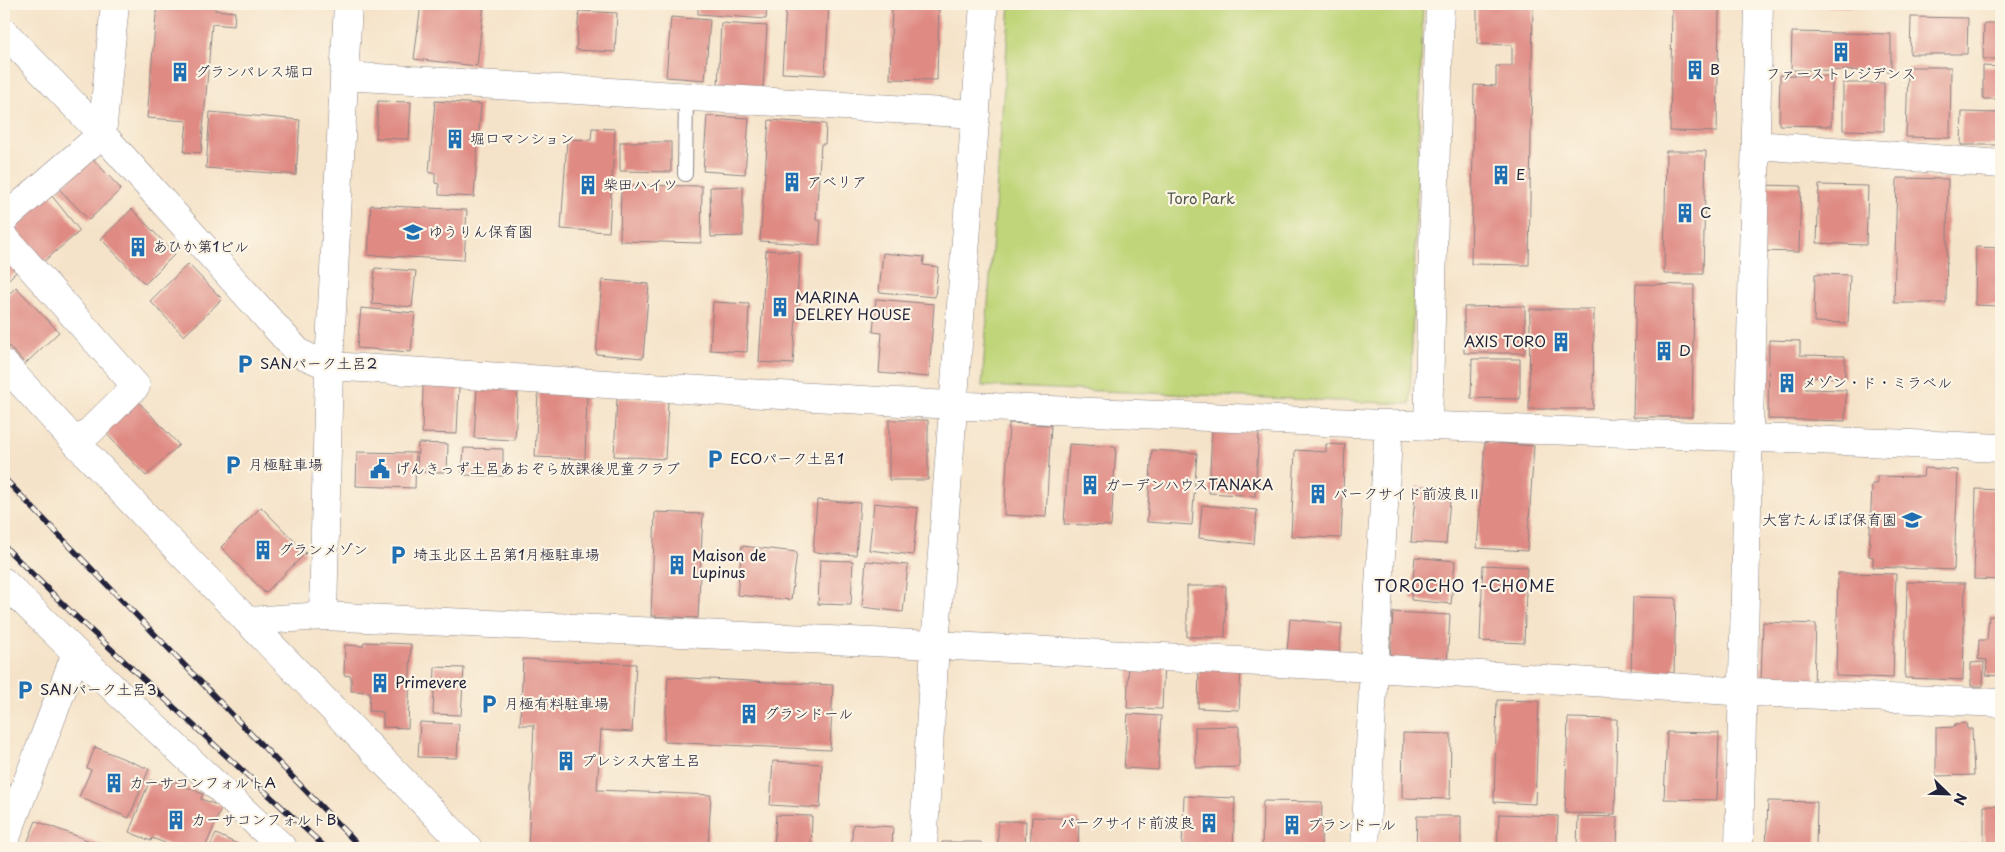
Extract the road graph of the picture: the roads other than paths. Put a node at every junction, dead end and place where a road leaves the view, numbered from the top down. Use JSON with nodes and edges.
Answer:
{"nodes":[{"id":1,"x":115,"y":4,"type":"edge"},
{"id":2,"x":348,"y":4,"type":"edge"},
{"id":3,"x":984,"y":4,"type":"edge"},
{"id":4,"x":1440,"y":4,"type":"edge"},
{"id":5,"x":1759,"y":4,"type":"edge"},
{"id":6,"x":4,"y":32,"type":"edge"},
{"id":7,"x":344,"y":76,"type":"junction"},
{"id":8,"x":686,"y":96,"type":"junction"},
{"id":9,"x":976,"y":114,"type":"junction"},
{"id":10,"x":102,"y":134,"type":"junction"},
{"id":11,"x":1756,"y":145,"type":"junction"},
{"id":12,"x":2001,"y":164,"type":"edge"},
{"id":13,"x":685,"y":174,"type":"dead end"},
{"id":14,"x":4,"y":219,"type":"edge"},
{"id":15,"x":4,"y":236,"type":"edge"},
{"id":16,"x":4,"y":364,"type":"edge"},
{"id":17,"x":329,"y":366,"type":"junction"},
{"id":18,"x":953,"y":405,"type":"junction"},
{"id":19,"x":1390,"y":424,"type":"junction"},
{"id":20,"x":1428,"y":425,"type":"junction"},
{"id":21,"x":1749,"y":436,"type":"junction"},
{"id":22,"x":77,"y":444,"type":"junction"},
{"id":23,"x":2001,"y":448,"type":"edge"},
{"id":24,"x":4,"y":582,"type":"edge"},
{"id":25,"x":323,"y":616,"type":"junction"},
{"id":26,"x":247,"y":621,"type":"junction"},
{"id":27,"x":935,"y":645,"type":"junction"},
{"id":28,"x":76,"y":653,"type":"junction"},
{"id":29,"x":1374,"y":668,"type":"junction"},
{"id":30,"x":1743,"y":692,"type":"junction"},
{"id":31,"x":2001,"y":704,"type":"edge"},
{"id":32,"x":4,"y":843,"type":"edge"},
{"id":33,"x":283,"y":848,"type":"edge"},
{"id":34,"x":468,"y":848,"type":"edge"},
{"id":35,"x":923,"y":848,"type":"edge"},
{"id":36,"x":1365,"y":848,"type":"edge"},
{"id":37,"x":1739,"y":848,"type":"edge"}],
"edges":[{"from":1,"to":10,"type":"street"},
{"from":2,"to":7,"type":"street"},
{"from":3,"to":9,"type":"street"},
{"from":4,"to":20,"type":"street"},
{"from":5,"to":11,"type":"street"},
{"from":6,"to":10,"type":"street"},
{"from":7,"to":8,"type":"street"},
{"from":7,"to":17,"type":"street"},
{"from":8,"to":9,"type":"street"},
{"from":8,"to":13,"type":"lane"},
{"from":9,"to":18,"type":"street"},
{"from":10,"to":14,"type":"street"},
{"from":10,"to":17,"type":"street"},
{"from":11,"to":12,"type":"street"},
{"from":11,"to":21,"type":"street"},
{"from":15,"to":22,"type":"street"},
{"from":16,"to":22,"type":"street"},
{"from":17,"to":18,"type":"street"},
{"from":17,"to":25,"type":"street"},
{"from":18,"to":19,"type":"street"},
{"from":18,"to":27,"type":"street"},
{"from":19,"to":20,"type":"street"},
{"from":19,"to":29,"type":"street"},
{"from":20,"to":21,"type":"street"},
{"from":21,"to":23,"type":"street"},
{"from":21,"to":30,"type":"street"},
{"from":22,"to":26,"type":"street"},
{"from":24,"to":28,"type":"street"},
{"from":25,"to":26,"type":"street"},
{"from":25,"to":27,"type":"street"},
{"from":26,"to":34,"type":"street"},
{"from":27,"to":29,"type":"street"},
{"from":27,"to":35,"type":"street"},
{"from":28,"to":32,"type":"street"},
{"from":28,"to":33,"type":"street"},
{"from":29,"to":30,"type":"street"},
{"from":29,"to":36,"type":"street"},
{"from":30,"to":31,"type":"street"},
{"from":30,"to":37,"type":"street"}]}
